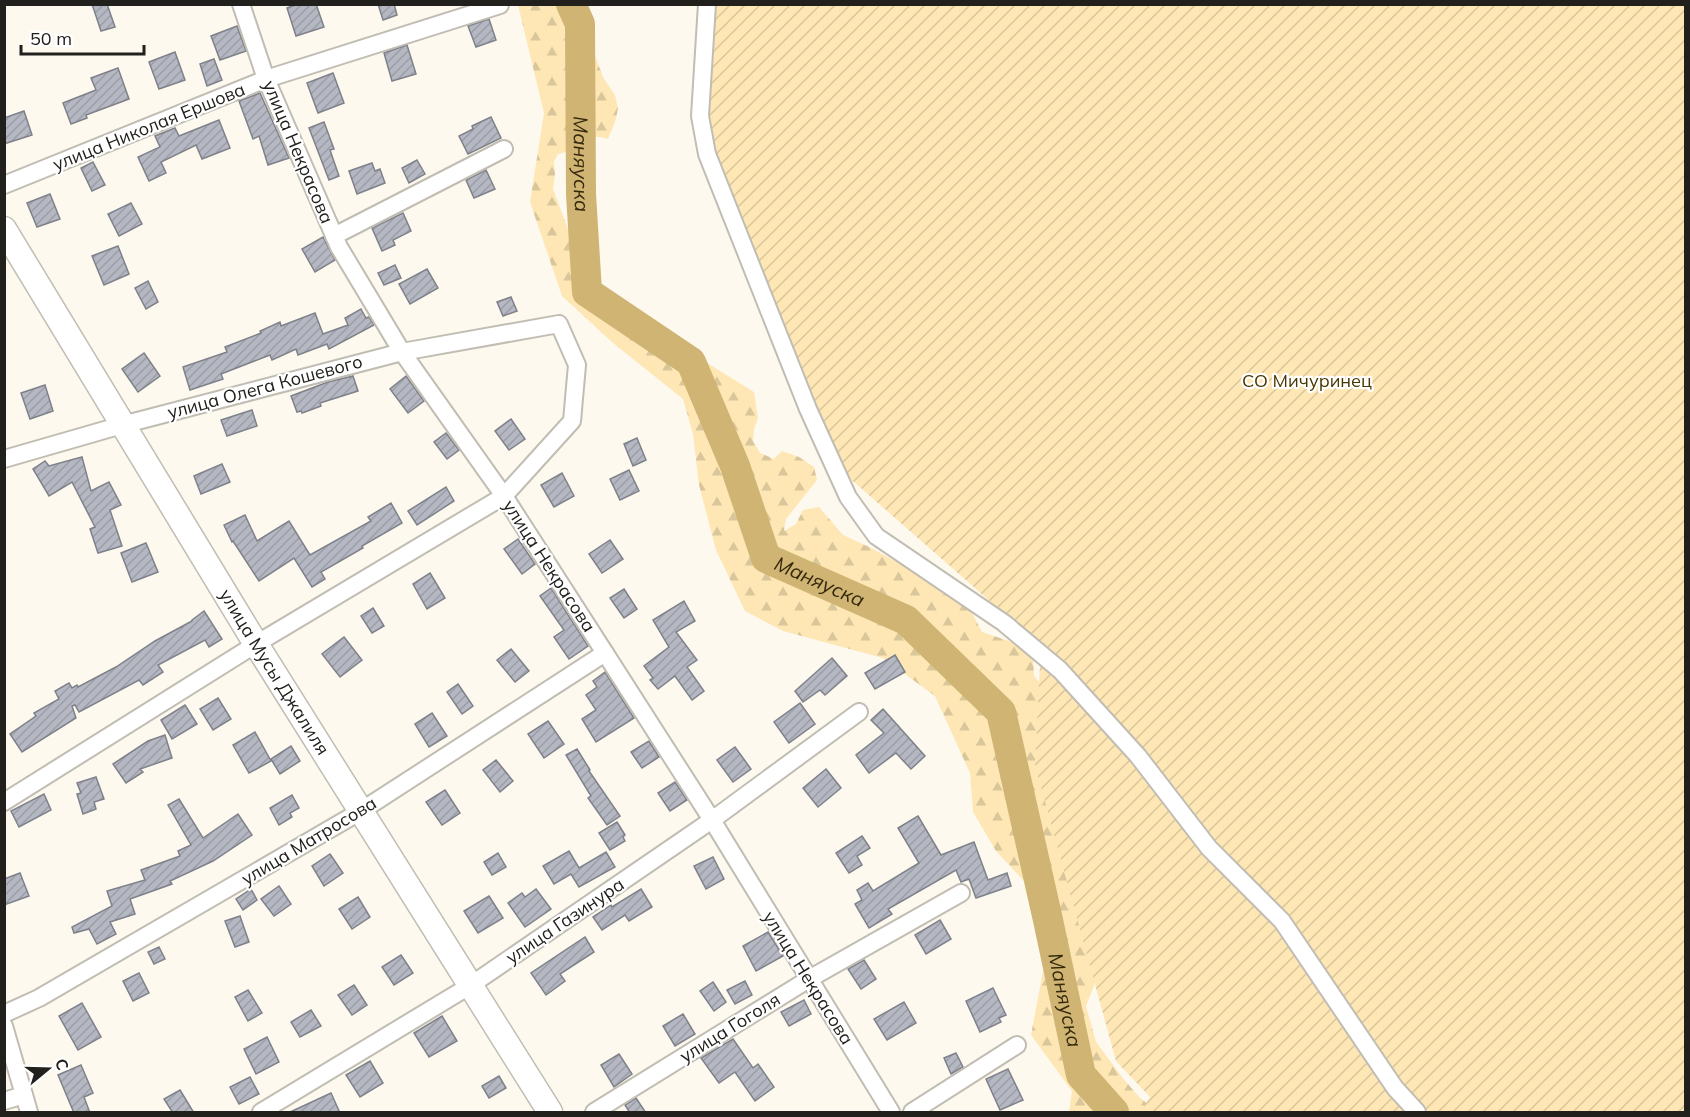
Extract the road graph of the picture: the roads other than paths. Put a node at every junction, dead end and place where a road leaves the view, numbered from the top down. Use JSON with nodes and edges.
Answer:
{"nodes":[{"id":1,"x":241,"y":4,"type":"edge"},
{"id":2,"x":707,"y":4,"type":"edge"},
{"id":3,"x":500,"y":5,"type":"edge"},
{"id":4,"x":266,"y":79,"type":"junction"},
{"id":5,"x":504,"y":149,"type":"dead end"},
{"id":6,"x":4,"y":185,"type":"edge"},
{"id":7,"x":4,"y":229,"type":"edge"},
{"id":8,"x":334,"y":236,"type":"junction"},
{"id":9,"x":402,"y":352,"type":"junction"},
{"id":10,"x":122,"y":425,"type":"junction"},
{"id":11,"x":4,"y":459,"type":"edge"},
{"id":12,"x":504,"y":496,"type":"junction"},
{"id":13,"x":256,"y":644,"type":"junction"},
{"id":14,"x":605,"y":653,"type":"junction"},
{"id":15,"x":859,"y":712,"type":"dead end"},
{"id":16,"x":4,"y":802,"type":"edge"},
{"id":17,"x":361,"y":811,"type":"junction"},
{"id":18,"x":712,"y":820,"type":"junction"},
{"id":19,"x":961,"y":893,"type":"dead end"},
{"id":20,"x":808,"y":979,"type":"junction"},
{"id":21,"x":471,"y":985,"type":"junction"},
{"id":22,"x":4,"y":1014,"type":"edge"},
{"id":23,"x":4,"y":1026,"type":"edge"},
{"id":24,"x":1017,"y":1045,"type":"dead end"},
{"id":25,"x":24,"y":1095,"type":"junction"},
{"id":26,"x":4,"y":1101,"type":"edge"},
{"id":27,"x":29,"y":1113,"type":"edge"},
{"id":28,"x":261,"y":1113,"type":"edge"},
{"id":29,"x":550,"y":1113,"type":"edge"},
{"id":30,"x":594,"y":1113,"type":"edge"},
{"id":31,"x":891,"y":1113,"type":"edge"},
{"id":32,"x":912,"y":1113,"type":"edge"},
{"id":33,"x":1417,"y":1113,"type":"edge"}],
"edges":[{"from":1,"to":4,"type":"street","name":"улица Некрасова"},
{"from":2,"to":33,"type":"street"},
{"from":3,"to":4,"type":"street","name":"улица Николая Ершова"},
{"from":4,"to":6,"type":"street","name":"улица Николая Ершова"},
{"from":4,"to":8,"type":"street","name":"улица Некрасова"},
{"from":5,"to":8,"type":"street"},
{"from":7,"to":10,"type":"main road","name":"улица Мусы Джалиля"},
{"from":8,"to":9,"type":"street","name":"улица Некрасова"},
{"from":9,"to":10,"type":"street","name":"улица Олега Кошевого"},
{"from":9,"to":12,"type":"street","name":"улица Некрасова"},
{"from":9,"to":12,"type":"street","name":"улица Олега Кошевого"},
{"from":10,"to":11,"type":"street","name":"улица Олега Кошевого"},
{"from":10,"to":13,"type":"main road","name":"улица Мусы Джалиля"},
{"from":12,"to":13,"type":"street"},
{"from":12,"to":14,"type":"street","name":"улица Некрасова"},
{"from":13,"to":16,"type":"street"},
{"from":13,"to":17,"type":"main road","name":"улица Мусы Джалиля"},
{"from":14,"to":17,"type":"street","name":"улица Матросова"},
{"from":14,"to":18,"type":"street","name":"улица Некрасова"},
{"from":15,"to":18,"type":"street","name":"улица Газинура"},
{"from":17,"to":21,"type":"main road","name":"улица Мусы Джалиля"},
{"from":17,"to":22,"type":"street","name":"улица Матросова"},
{"from":18,"to":20,"type":"street","name":"улица Некрасова"},
{"from":18,"to":21,"type":"street","name":"улица Газинура"},
{"from":19,"to":20,"type":"street","name":"улица Гоголя"},
{"from":20,"to":30,"type":"street","name":"улица Гоголя"},
{"from":20,"to":31,"type":"street","name":"улица Некрасова"},
{"from":21,"to":28,"type":"street","name":"улица Газинура"},
{"from":21,"to":29,"type":"main road","name":"улица Мусы Джалиля"},
{"from":23,"to":25,"type":"street"},
{"from":24,"to":32,"type":"street"},
{"from":25,"to":26,"type":"street"},
{"from":25,"to":27,"type":"street"}]}
